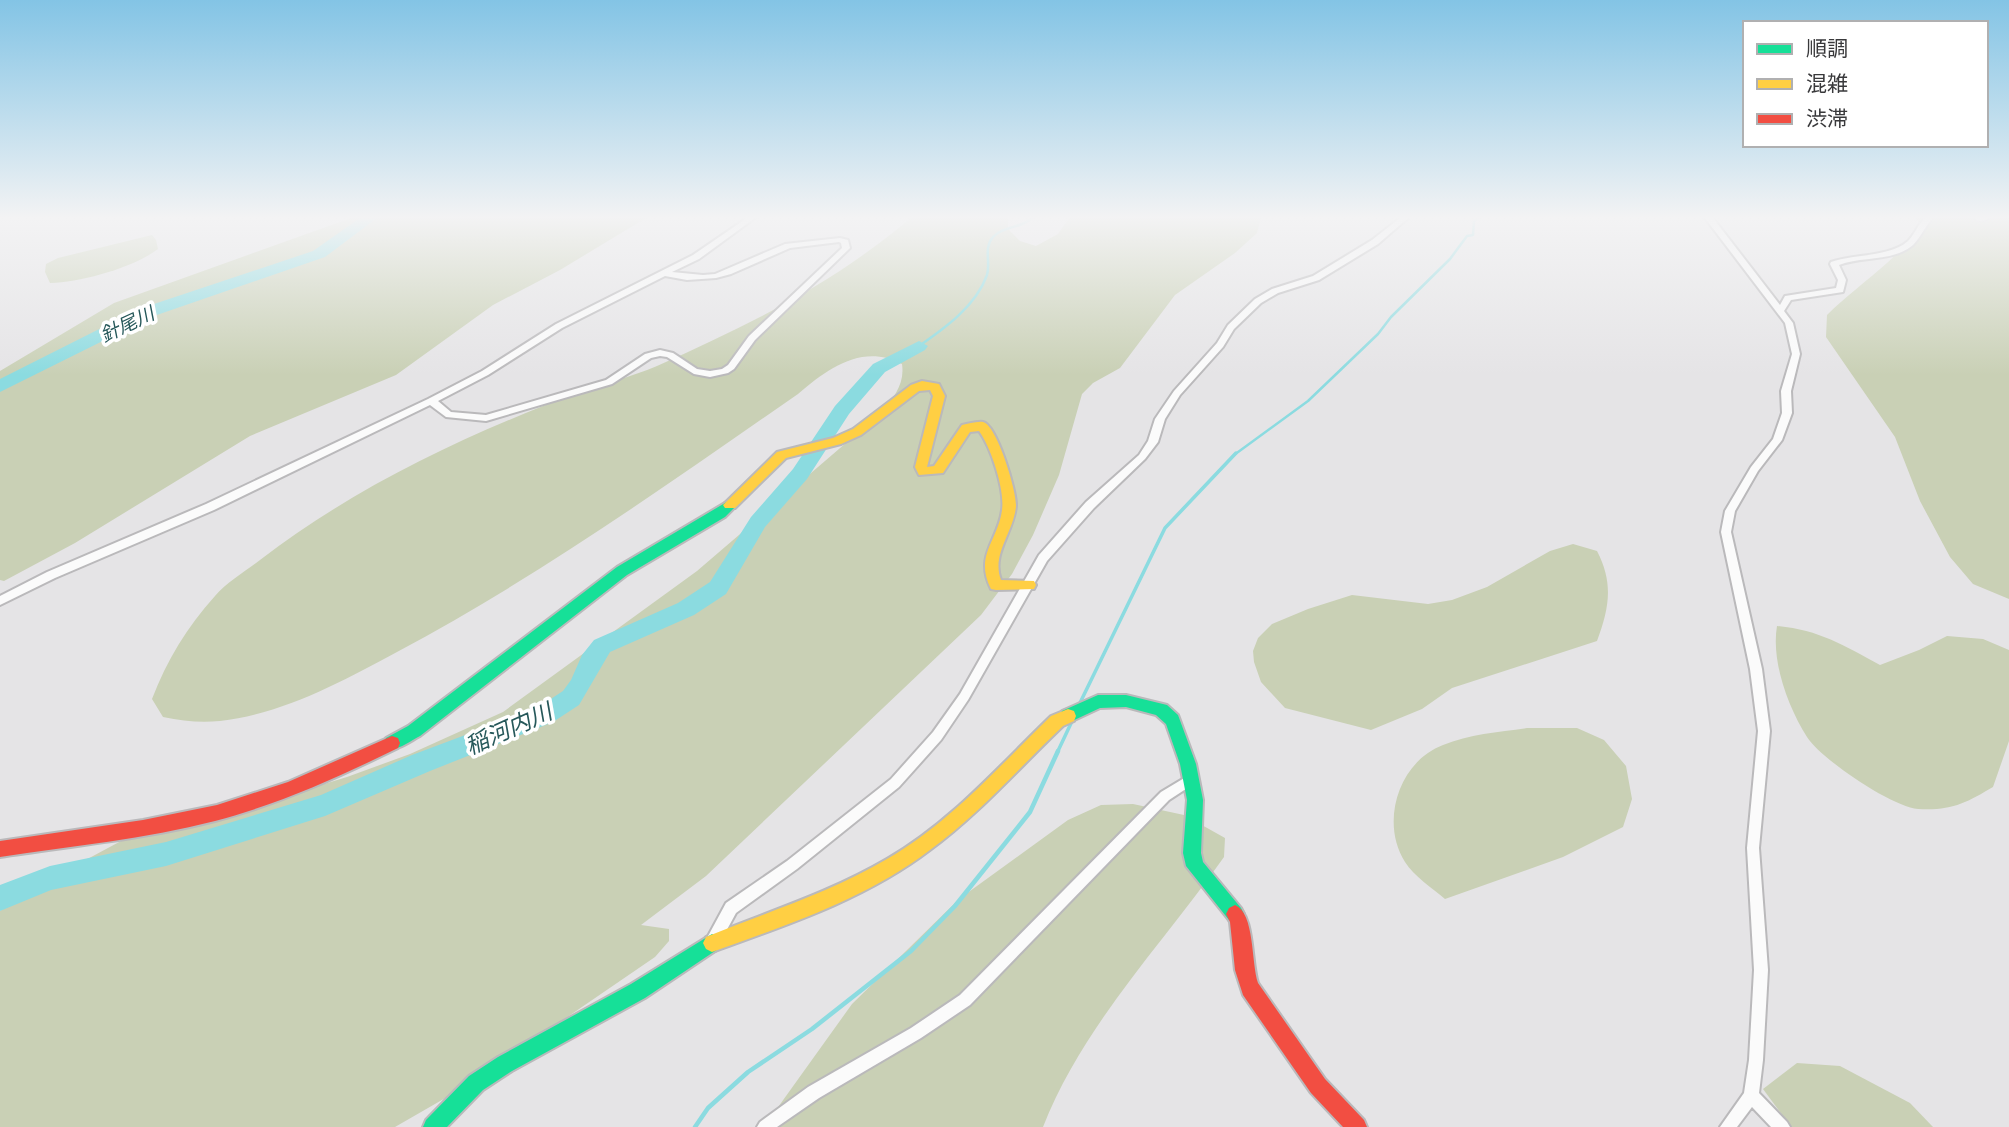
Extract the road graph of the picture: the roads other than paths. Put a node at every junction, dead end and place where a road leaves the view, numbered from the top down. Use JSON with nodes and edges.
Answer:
{"nodes":[{"id":1,"x":673,"y":271,"type":"edge"},
{"id":2,"x":737,"y":271,"type":"edge"},
{"id":3,"x":822,"y":271,"type":"edge"},
{"id":4,"x":1328,"y":271,"type":"edge"},
{"id":5,"x":1750,"y":271,"type":"edge"},
{"id":6,"x":1837,"y":271,"type":"edge"},
{"id":7,"x":667,"y":274,"type":"junction"},
{"id":8,"x":1781,"y":310,"type":"junction"},
{"id":9,"x":431,"y":401,"type":"junction"},
{"id":10,"x":1029,"y":585,"type":"junction"},
{"id":11,"x":0,"y":601,"type":"edge"},
{"id":12,"x":1191,"y":779,"type":"junction"},
{"id":13,"x":0,"y":849,"type":"edge"},
{"id":14,"x":712,"y":943,"type":"junction"},
{"id":15,"x":1751,"y":1096,"type":"junction"},
{"id":16,"x":433,"y":1127,"type":"edge"},
{"id":17,"x":765,"y":1127,"type":"edge"},
{"id":18,"x":1357,"y":1127,"type":"edge"},
{"id":19,"x":1728,"y":1127,"type":"edge"},
{"id":20,"x":1782,"y":1127,"type":"edge"}],
"edges":[{"from":1,"to":7,"type":"street"},
{"from":2,"to":7,"type":"street"},
{"from":3,"to":9,"type":"street"},
{"from":4,"to":10,"type":"street"},
{"from":5,"to":8,"type":"street"},
{"from":6,"to":8,"type":"street"},
{"from":7,"to":9,"type":"street"},
{"from":8,"to":15,"type":"street"},
{"from":9,"to":11,"type":"street"},
{"from":10,"to":13,"type":"street"},
{"from":10,"to":14,"type":"street"},
{"from":12,"to":14,"type":"street"},
{"from":12,"to":17,"type":"street"},
{"from":12,"to":18,"type":"street"},
{"from":14,"to":16,"type":"street"},
{"from":15,"to":19,"type":"street"},
{"from":15,"to":20,"type":"street"}]}
